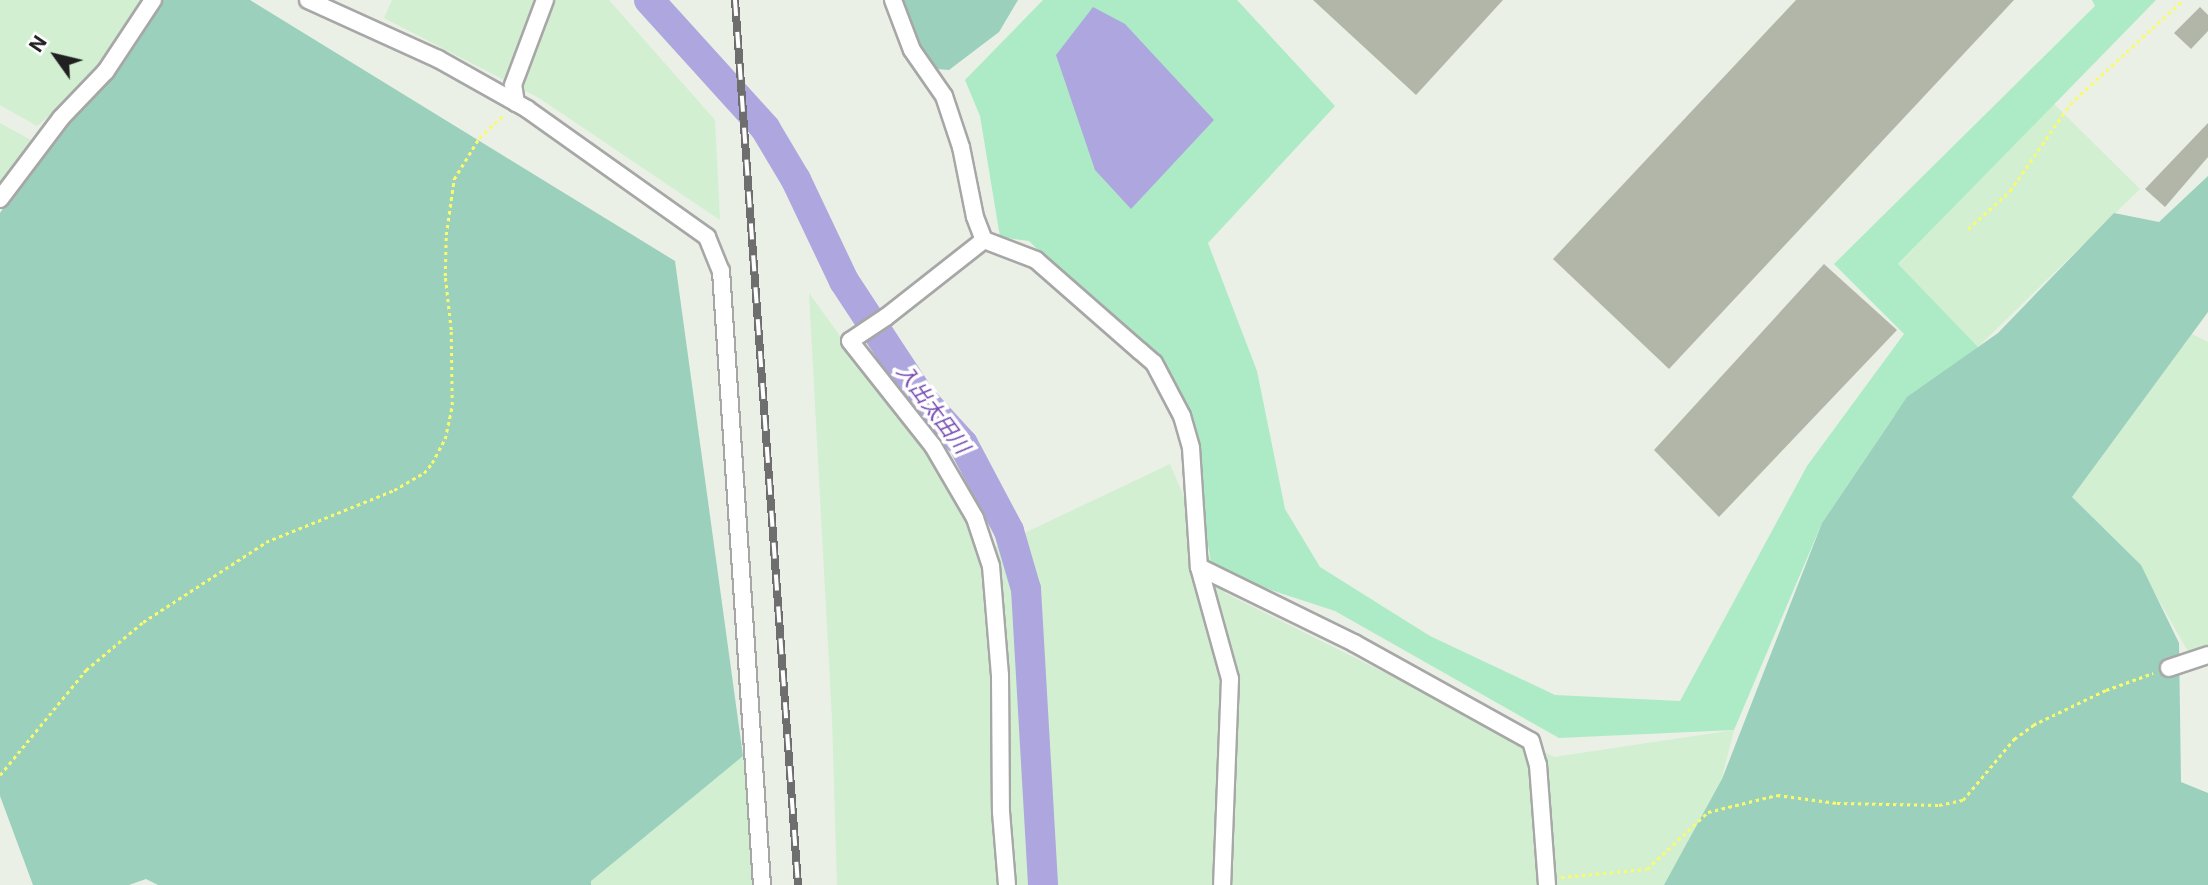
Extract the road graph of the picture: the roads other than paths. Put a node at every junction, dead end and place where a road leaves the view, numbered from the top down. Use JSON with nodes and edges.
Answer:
{"nodes":[{"id":1,"x":153,"y":0,"type":"edge"},
{"id":2,"x":308,"y":0,"type":"edge"},
{"id":3,"x":545,"y":0,"type":"edge"},
{"id":4,"x":893,"y":0,"type":"edge"},
{"id":5,"x":516,"y":103,"type":"junction"},
{"id":6,"x":0,"y":199,"type":"edge"},
{"id":7,"x":984,"y":240,"type":"junction"},
{"id":8,"x":1199,"y":567,"type":"junction"},
{"id":9,"x":2208,"y":655,"type":"edge"},
{"id":10,"x":2169,"y":668,"type":"road end"},
{"id":11,"x":1547,"y":882,"type":"edge"},
{"id":12,"x":762,"y":885,"type":"edge"},
{"id":13,"x":1007,"y":885,"type":"edge"},
{"id":14,"x":1222,"y":885,"type":"edge"}],
"edges":[{"from":1,"to":6,"type":"street"},
{"from":2,"to":5,"type":"street"},
{"from":3,"to":5,"type":"street"},
{"from":4,"to":7,"type":"street"},
{"from":5,"to":12,"type":"street"},
{"from":7,"to":8,"type":"street"},
{"from":7,"to":13,"type":"street"},
{"from":8,"to":11,"type":"street"},
{"from":8,"to":14,"type":"street"},
{"from":9,"to":10,"type":"street"}]}
